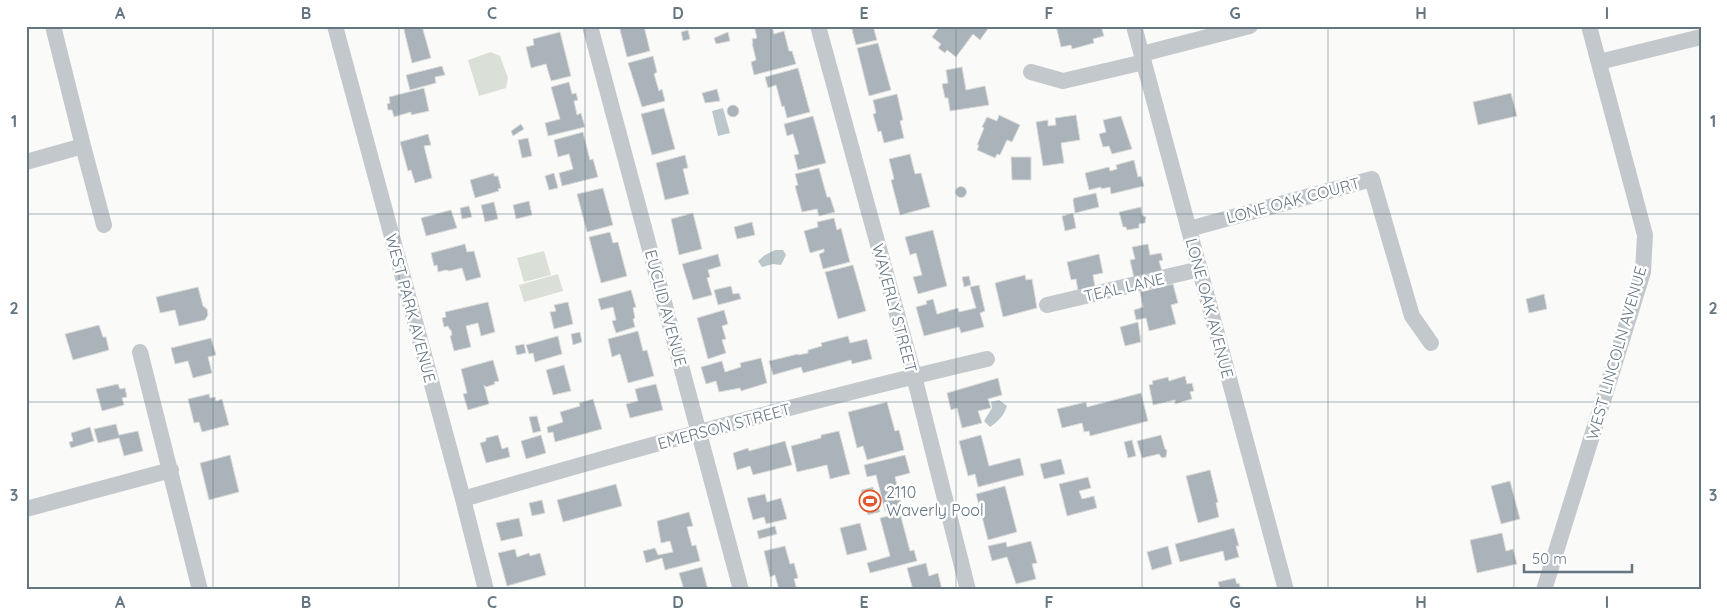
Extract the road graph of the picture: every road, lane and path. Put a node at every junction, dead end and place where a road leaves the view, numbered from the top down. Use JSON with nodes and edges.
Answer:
{"nodes":[{"id":1,"x":334,"y":26,"type":"edge"},
{"id":2,"x":590,"y":26,"type":"edge"},
{"id":3,"x":818,"y":26,"type":"edge"},
{"id":4,"x":1134,"y":26,"type":"edge"},
{"id":5,"x":1250,"y":26,"type":"edge"},
{"id":6,"x":1589,"y":26,"type":"edge"},
{"id":7,"x":55,"y":33,"type":"edge"},
{"id":8,"x":1701,"y":37,"type":"edge"},
{"id":9,"x":1143,"y":58,"type":"junction"},
{"id":10,"x":1599,"y":62,"type":"junction"},
{"id":11,"x":1031,"y":72,"type":"dead end"},
{"id":12,"x":83,"y":146,"type":"junction"},
{"id":13,"x":26,"y":162,"type":"edge"},
{"id":14,"x":104,"y":225,"type":"dead end"},
{"id":15,"x":1189,"y":229,"type":"junction"},
{"id":16,"x":1200,"y":269,"type":"junction"},
{"id":17,"x":1047,"y":305,"type":"dead end"},
{"id":18,"x":1431,"y":343,"type":"dead end"},
{"id":19,"x":140,"y":352,"type":"dead end"},
{"id":20,"x":987,"y":359,"type":"dead end"},
{"id":21,"x":914,"y":376,"type":"junction"},
{"id":22,"x":700,"y":431,"type":"junction"},
{"id":23,"x":171,"y":470,"type":"junction"},
{"id":24,"x":463,"y":499,"type":"junction"},
{"id":25,"x":26,"y":510,"type":"edge"},
{"id":26,"x":200,"y":590,"type":"edge"},
{"id":27,"x":486,"y":590,"type":"edge"},
{"id":28,"x":741,"y":590,"type":"edge"},
{"id":29,"x":968,"y":590,"type":"edge"},
{"id":30,"x":1286,"y":590,"type":"edge"},
{"id":31,"x":1544,"y":590,"type":"edge"}],
"edges":[{"from":1,"to":24,"type":"street","name":"WEST PARK AVENUE"},
{"from":2,"to":22,"type":"street","name":"EUCLID AVENUE"},
{"from":3,"to":21,"type":"street","name":"WAVERLY STREET"},
{"from":4,"to":9,"type":"street","name":"LONE OAK AVENUE"},
{"from":5,"to":9,"type":"street"},
{"from":6,"to":10,"type":"street","name":"WEST LINCOLN AVENUE"},
{"from":7,"to":12,"type":"street"},
{"from":8,"to":10,"type":"street"},
{"from":9,"to":11,"type":"street"},
{"from":9,"to":15,"type":"street","name":"LONE OAK AVENUE"},
{"from":10,"to":31,"type":"street","name":"WEST LINCOLN AVENUE"},
{"from":12,"to":13,"type":"street"},
{"from":12,"to":14,"type":"street"},
{"from":15,"to":16,"type":"street","name":"LONE OAK AVENUE"},
{"from":15,"to":18,"type":"street","name":"LONE OAK COURT"},
{"from":16,"to":17,"type":"street","name":"TEAL LANE"},
{"from":16,"to":30,"type":"street","name":"LONE OAK AVENUE"},
{"from":19,"to":23,"type":"street"},
{"from":20,"to":21,"type":"street","name":"EMERSON STREET"},
{"from":21,"to":22,"type":"street","name":"EMERSON STREET"},
{"from":21,"to":29,"type":"street","name":"WAVERLY STREET"},
{"from":22,"to":24,"type":"street","name":"EMERSON STREET"},
{"from":22,"to":28,"type":"street","name":"EUCLID AVENUE"},
{"from":23,"to":25,"type":"street"},
{"from":23,"to":26,"type":"street"},
{"from":24,"to":27,"type":"street","name":"WEST PARK AVENUE"}]}
